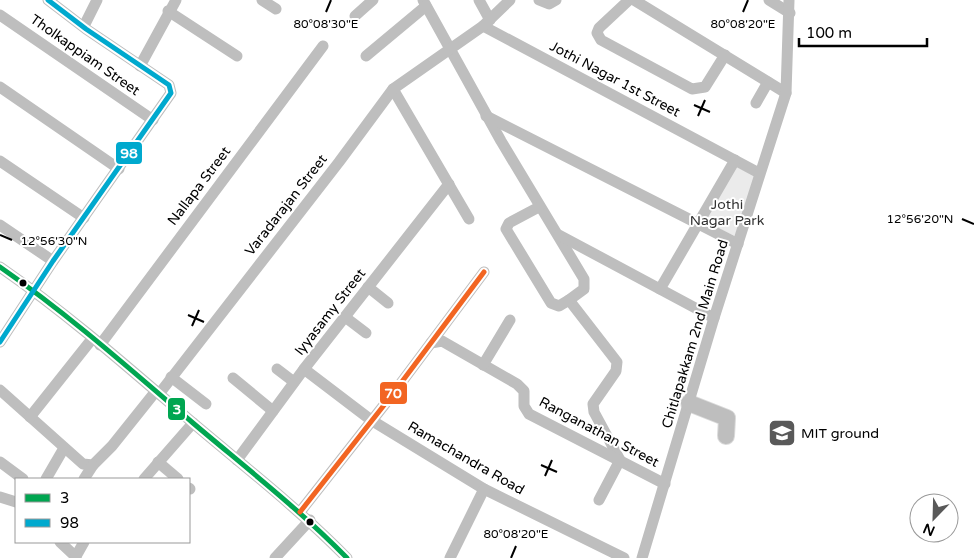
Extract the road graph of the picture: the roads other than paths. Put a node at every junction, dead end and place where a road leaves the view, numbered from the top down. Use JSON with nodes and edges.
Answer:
{"nodes":[{"id":1,"x":48,"y":0,"type":"edge"},
{"id":2,"x":97,"y":0,"type":"edge"},
{"id":3,"x":176,"y":0,"type":"edge"},
{"id":4,"x":262,"y":0,"type":"edge"},
{"id":5,"x":373,"y":0,"type":"edge"},
{"id":6,"x":479,"y":0,"type":"edge"},
{"id":7,"x":510,"y":0,"type":"edge"},
{"id":8,"x":539,"y":0,"type":"edge"},
{"id":9,"x":556,"y":0,"type":"edge"},
{"id":10,"x":629,"y":0,"type":"edge"},
{"id":11,"x":634,"y":0,"type":"edge"},
{"id":12,"x":769,"y":0,"type":"edge"},
{"id":13,"x":789,"y":0,"type":"edge"},
{"id":14,"x":425,"y":3,"type":"edge"},
{"id":15,"x":276,"y":9,"type":"dead end"},
{"id":16,"x":168,"y":11,"type":"junction"},
{"id":17,"x":790,"y":13,"type":"junction"},
{"id":18,"x":0,"y":15,"type":"edge"},
{"id":19,"x":355,"y":16,"type":"dead end"},
{"id":20,"x":486,"y":23,"type":"junction"},
{"id":21,"x":84,"y":26,"type":"junction"},
{"id":22,"x":324,"y":46,"type":"dead end"},
{"id":23,"x":450,"y":49,"type":"junction"},
{"id":24,"x":725,"y":55,"type":"junction"},
{"id":25,"x":237,"y":56,"type":"dead end"},
{"id":26,"x":366,"y":56,"type":"dead end"},
{"id":27,"x":140,"y":66,"type":"junction"},
{"id":28,"x":768,"y":82,"type":"junction"},
{"id":29,"x":0,"y":87,"type":"edge"},
{"id":30,"x":393,"y":89,"type":"junction"},
{"id":31,"x":786,"y":92,"type":"junction"},
{"id":32,"x":756,"y":103,"type":"dead end"},
{"id":33,"x":486,"y":116,"type":"junction"},
{"id":34,"x":153,"y":120,"type":"junction"},
{"id":35,"x":735,"y":160,"type":"junction"},
{"id":36,"x":0,"y":161,"type":"edge"},
{"id":37,"x":119,"y":169,"type":"junction"},
{"id":38,"x":759,"y":173,"type":"junction"},
{"id":39,"x":449,"y":184,"type":"junction"},
{"id":40,"x":539,"y":207,"type":"junction"},
{"id":41,"x":84,"y":218,"type":"junction"},
{"id":42,"x":470,"y":218,"type":"dead end"},
{"id":43,"x":699,"y":224,"type":"junction"},
{"id":44,"x":0,"y":225,"type":"edge"},
{"id":45,"x":560,"y":235,"type":"junction"},
{"id":46,"x":738,"y":244,"type":"junction"},
{"id":47,"x":53,"y":261,"type":"junction"},
{"id":48,"x":0,"y":267,"type":"edge"},
{"id":49,"x":484,"y":272,"type":"dead end"},
{"id":50,"x":368,"y":287,"type":"junction"},
{"id":51,"x":660,"y":289,"type":"junction"},
{"id":52,"x":35,"y":292,"type":"junction"},
{"id":53,"x":569,"y":300,"type":"junction"},
{"id":54,"x":388,"y":303,"type":"dead end"},
{"id":55,"x":345,"y":317,"type":"junction"},
{"id":56,"x":714,"y":318,"type":"junction"},
{"id":57,"x":510,"y":320,"type":"dead end"},
{"id":58,"x":366,"y":333,"type":"dead end"},
{"id":59,"x":1,"y":336,"type":"edge"},
{"id":60,"x":96,"y":342,"type":"junction"},
{"id":61,"x":431,"y":343,"type":"junction"},
{"id":62,"x":483,"y":365,"type":"junction"},
{"id":63,"x":277,"y":368,"type":"dead end"},
{"id":64,"x":304,"y":369,"type":"junction"},
{"id":65,"x":171,"y":377,"type":"junction"},
{"id":66,"x":233,"y":378,"type":"dead end"},
{"id":67,"x":294,"y":382,"type":"junction"},
{"id":68,"x":0,"y":390,"type":"edge"},
{"id":69,"x":157,"y":392,"type":"junction"},
{"id":70,"x":689,"y":403,"type":"junction"},
{"id":71,"x":206,"y":404,"type":"dead end"},
{"id":72,"x":273,"y":411,"type":"junction"},
{"id":73,"x":30,"y":417,"type":"junction"},
{"id":74,"x":371,"y":420,"type":"junction"},
{"id":75,"x":192,"y":423,"type":"junction"},
{"id":76,"x":726,"y":436,"type":"dead end"},
{"id":77,"x":64,"y":448,"type":"junction"},
{"id":78,"x":237,"y":460,"type":"junction"},
{"id":79,"x":620,"y":460,"type":"junction"},
{"id":80,"x":0,"y":462,"type":"edge"},
{"id":81,"x":158,"y":462,"type":"junction"},
{"id":82,"x":93,"y":466,"type":"junction"},
{"id":83,"x":22,"y":478,"type":"edge"},
{"id":84,"x":47,"y":478,"type":"edge"},
{"id":85,"x":85,"y":478,"type":"edge"},
{"id":86,"x":145,"y":478,"type":"edge"},
{"id":87,"x":177,"y":478,"type":"edge"},
{"id":88,"x":665,"y":484,"type":"junction"},
{"id":89,"x":484,"y":488,"type":"junction"},
{"id":90,"x":0,"y":497,"type":"edge"},
{"id":91,"x":599,"y":500,"type":"dead end"},
{"id":92,"x":15,"y":502,"type":"edge"},
{"id":93,"x":300,"y":512,"type":"junction"},
{"id":94,"x":310,"y":520,"type":"junction"},
{"id":95,"x":61,"y":543,"type":"edge"},
{"id":96,"x":84,"y":543,"type":"edge"},
{"id":97,"x":76,"y":558,"type":"edge"},
{"id":98,"x":275,"y":558,"type":"edge"},
{"id":99,"x":347,"y":558,"type":"edge"},
{"id":100,"x":450,"y":558,"type":"edge"},
{"id":101,"x":624,"y":558,"type":"edge"},
{"id":102,"x":642,"y":558,"type":"edge"}],
"edges":[{"from":1,"to":21,"type":"street"},
{"from":2,"to":21,"type":"street"},
{"from":3,"to":16,"type":"street"},
{"from":4,"to":15,"type":"street"},
{"from":5,"to":19,"type":"street"},
{"from":6,"to":20,"type":"street"},
{"from":7,"to":20,"type":"street","name":"Varadarajan Street"},
{"from":8,"to":9,"type":"street"},
{"from":10,"to":24,"type":"street"},
{"from":11,"to":24,"type":"street"},
{"from":12,"to":17,"type":"street"},
{"from":13,"to":17,"type":"street","name":"Chitlapakkam 2nd Main Road"},
{"from":14,"to":23,"type":"street"},
{"from":14,"to":26,"type":"street"},
{"from":16,"to":25,"type":"street"},
{"from":16,"to":27,"type":"street"},
{"from":17,"to":31,"type":"street","name":"Chitlapakkam 2nd Main Road"},
{"from":18,"to":34,"type":"street","name":"Tholkappiam Street"},
{"from":20,"to":23,"type":"street","name":"Varadarajan Street"},
{"from":20,"to":35,"type":"street","name":"Jothi Nagar 1st Street"},
{"from":21,"to":27,"type":"street"},
{"from":22,"to":60,"type":"street","name":"Nallapa Street"},
{"from":23,"to":30,"type":"street","name":"Varadarajan Street"},
{"from":23,"to":33,"type":"street"},
{"from":24,"to":28,"type":"street"},
{"from":27,"to":34,"type":"street"},
{"from":28,"to":31,"type":"street"},
{"from":28,"to":32,"type":"street"},
{"from":29,"to":37,"type":"street"},
{"from":30,"to":39,"type":"street"},
{"from":30,"to":65,"type":"street","name":"Varadarajan Street"},
{"from":31,"to":38,"type":"street","name":"Chitlapakkam 2nd Main Road"},
{"from":33,"to":40,"type":"street"},
{"from":33,"to":43,"type":"street"},
{"from":34,"to":37,"type":"street"},
{"from":35,"to":38,"type":"street","name":"Jothi Nagar 1st Street"},
{"from":35,"to":43,"type":"street"},
{"from":36,"to":41,"type":"street"},
{"from":37,"to":41,"type":"street"},
{"from":38,"to":46,"type":"street","name":"Chitlapakkam 2nd Main Road"},
{"from":39,"to":42,"type":"street"},
{"from":39,"to":50,"type":"street","name":"Iyyasamy Street"},
{"from":40,"to":45,"type":"street"},
{"from":40,"to":53,"type":"street"},
{"from":41,"to":47,"type":"street"},
{"from":43,"to":46,"type":"street"},
{"from":43,"to":51,"type":"street"},
{"from":44,"to":47,"type":"street"},
{"from":45,"to":51,"type":"street"},
{"from":45,"to":53,"type":"street"},
{"from":46,"to":56,"type":"street","name":"Chitlapakkam 2nd Main Road"},
{"from":47,"to":52,"type":"street"},
{"from":48,"to":52,"type":"street"},
{"from":49,"to":61,"type":"street"},
{"from":50,"to":54,"type":"street"},
{"from":50,"to":55,"type":"street","name":"Iyyasamy Street"},
{"from":51,"to":56,"type":"street"},
{"from":52,"to":59,"type":"street"},
{"from":52,"to":60,"type":"street"},
{"from":53,"to":79,"type":"street"},
{"from":55,"to":58,"type":"street"},
{"from":55,"to":64,"type":"street","name":"Iyyasamy Street"},
{"from":56,"to":70,"type":"street","name":"Chitlapakkam 2nd Main Road"},
{"from":57,"to":62,"type":"street"},
{"from":60,"to":69,"type":"street"},
{"from":60,"to":73,"type":"street","name":"Nallapa Street"},
{"from":61,"to":62,"type":"street","name":"Ranganathan Street"},
{"from":61,"to":74,"type":"street"},
{"from":62,"to":79,"type":"street","name":"Ranganathan Street"},
{"from":63,"to":67,"type":"street"},
{"from":64,"to":67,"type":"street","name":"Iyyasamy Street"},
{"from":64,"to":74,"type":"street","name":"Ramachandra Road"},
{"from":65,"to":69,"type":"street","name":"Varadarajan Street"},
{"from":65,"to":71,"type":"street"},
{"from":66,"to":72,"type":"street"},
{"from":67,"to":72,"type":"street","name":"Iyyasamy Street"},
{"from":68,"to":73,"type":"street"},
{"from":69,"to":75,"type":"street"},
{"from":69,"to":82,"type":"street","name":"Varadarajan Street"},
{"from":70,"to":76,"type":"highway"},
{"from":70,"to":88,"type":"street","name":"Chitlapakkam 2nd Main Road"},
{"from":72,"to":78,"type":"street","name":"Iyyasamy Street"},
{"from":73,"to":77,"type":"street"},
{"from":74,"to":89,"type":"street","name":"Ramachandra Road"},
{"from":74,"to":93,"type":"street"},
{"from":75,"to":78,"type":"street"},
{"from":75,"to":81,"type":"street"},
{"from":77,"to":82,"type":"street"},
{"from":77,"to":84,"type":"street"},
{"from":78,"to":93,"type":"street"},
{"from":79,"to":88,"type":"street","name":"Ranganathan Street"},
{"from":79,"to":91,"type":"street"},
{"from":80,"to":83,"type":"street"},
{"from":81,"to":86,"type":"street"},
{"from":81,"to":87,"type":"street"},
{"from":82,"to":85,"type":"street","name":"Varadarajan Street"},
{"from":88,"to":102,"type":"street","name":"Chitlapakkam 2nd Main Road"},
{"from":89,"to":100,"type":"street"},
{"from":89,"to":101,"type":"street","name":"Ramachandra Road"},
{"from":90,"to":92,"type":"street"},
{"from":93,"to":94,"type":"street"},
{"from":94,"to":98,"type":"street"},
{"from":94,"to":99,"type":"street"},
{"from":95,"to":97,"type":"street"},
{"from":96,"to":97,"type":"street"}]}
